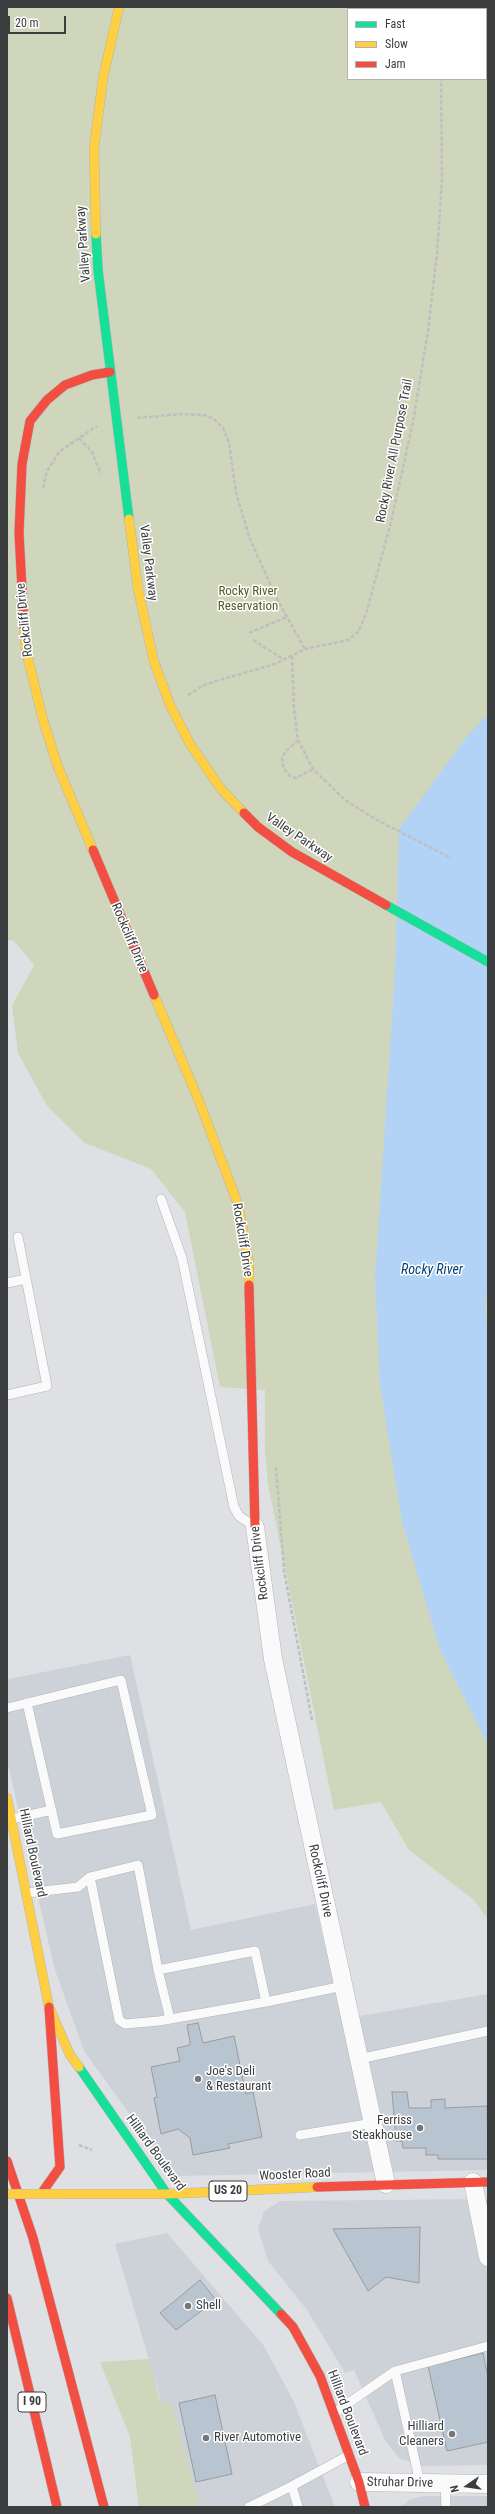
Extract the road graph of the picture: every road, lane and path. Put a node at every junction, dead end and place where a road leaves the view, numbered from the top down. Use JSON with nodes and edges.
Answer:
{"nodes":[{"id":1,"x":119,"y":7,"type":"edge"},
{"id":2,"x":441,"y":80,"type":"edge"},
{"id":3,"x":110,"y":372,"type":"junction"},
{"id":4,"x":134,"y":418,"type":"dead end"},
{"id":5,"x":287,"y":617,"type":"junction"},
{"id":6,"x":249,"y":633,"type":"dead end"},
{"id":7,"x":253,"y":640,"type":"dead end"},
{"id":8,"x":305,"y":649,"type":"junction"},
{"id":9,"x":292,"y":656,"type":"junction"},
{"id":10,"x":284,"y":660,"type":"junction"},
{"id":11,"x":181,"y":699,"type":"dead end"},
{"id":12,"x":298,"y":740,"type":"junction"},
{"id":13,"x":313,"y":769,"type":"junction"},
{"id":14,"x":451,"y":858,"type":"dead end"},
{"id":15,"x":488,"y":962,"type":"edge"},
{"id":16,"x":161,"y":1199,"type":"dead end"},
{"id":17,"x":18,"y":1237,"type":"dead end"},
{"id":18,"x":26,"y":1279,"type":"junction"},
{"id":19,"x":7,"y":1283,"type":"edge"},
{"id":20,"x":7,"y":1395,"type":"edge"},
{"id":21,"x":255,"y":1526,"type":"junction"},
{"id":22,"x":27,"y":1703,"type":"junction"},
{"id":23,"x":7,"y":1708,"type":"edge"},
{"id":24,"x":7,"y":1798,"type":"edge"},
{"id":25,"x":52,"y":1810,"type":"junction"},
{"id":26,"x":12,"y":1819,"type":"junction"},
{"id":27,"x":90,"y":1877,"type":"junction"},
{"id":28,"x":27,"y":1893,"type":"junction"},
{"id":29,"x":158,"y":1970,"type":"junction"},
{"id":30,"x":343,"y":1986,"type":"junction"},
{"id":31,"x":266,"y":2002,"type":"junction"},
{"id":32,"x":49,"y":2006,"type":"junction"},
{"id":33,"x":170,"y":2019,"type":"junction"},
{"id":34,"x":488,"y":2031,"type":"edge"},
{"id":35,"x":359,"y":2060,"type":"junction"},
{"id":36,"x":373,"y":2123,"type":"junction"},
{"id":37,"x":300,"y":2135,"type":"dead end"},
{"id":38,"x":7,"y":2161,"type":"edge"},
{"id":39,"x":481,"y":2182,"type":"edge"},
{"id":40,"x":386,"y":2184,"type":"junction"},
{"id":41,"x":7,"y":2194,"type":"edge"},
{"id":42,"x":41,"y":2194,"type":"junction"},
{"id":43,"x":167,"y":2194,"type":"junction"},
{"id":44,"x":488,"y":2257,"type":"edge"},
{"id":45,"x":7,"y":2298,"type":"edge"},
{"id":46,"x":488,"y":2346,"type":"edge"},
{"id":47,"x":395,"y":2371,"type":"junction"},
{"id":48,"x":334,"y":2413,"type":"junction"},
{"id":49,"x":349,"y":2455,"type":"junction"},
{"id":50,"x":359,"y":2482,"type":"junction"},
{"id":51,"x":420,"y":2483,"type":"junction"},
{"id":52,"x":445,"y":2483,"type":"junction"},
{"id":53,"x":488,"y":2484,"type":"edge"},
{"id":54,"x":292,"y":2486,"type":"junction"},
{"id":55,"x":57,"y":2507,"type":"edge"},
{"id":56,"x":104,"y":2507,"type":"edge"},
{"id":57,"x":249,"y":2507,"type":"edge"},
{"id":58,"x":298,"y":2507,"type":"edge"},
{"id":59,"x":365,"y":2507,"type":"edge"},
{"id":60,"x":446,"y":2507,"type":"edge"}],
"edges":[{"from":1,"to":3,"type":"main road","name":"Valley Parkway"},
{"from":2,"to":8,"type":"path","name":"Rocky River All Purpose Trail"},
{"from":3,"to":15,"type":"main road","name":"Valley Parkway"},
{"from":3,"to":21,"type":"main road","name":"Rockcliff Drive"},
{"from":4,"to":5,"type":"path"},
{"from":5,"to":6,"type":"path"},
{"from":5,"to":8,"type":"path"},
{"from":7,"to":10,"type":"path"},
{"from":8,"to":9,"type":"path","name":"Rocky River All Purpose Trail"},
{"from":9,"to":10,"type":"path","name":"Rocky River All Purpose Trail"},
{"from":9,"to":12,"type":"path"},
{"from":10,"to":11,"type":"path","name":"Rocky River All Purpose Trail"},
{"from":12,"to":13,"type":"path"},
{"from":12,"to":13,"type":"path"},
{"from":13,"to":14,"type":"path"},
{"from":16,"to":21,"type":"lane"},
{"from":17,"to":18,"type":"lane"},
{"from":18,"to":19,"type":"lane"},
{"from":18,"to":20,"type":"lane"},
{"from":21,"to":30,"type":"street","name":"Rockcliff Drive"},
{"from":22,"to":23,"type":"lane"},
{"from":22,"to":25,"type":"lane"},
{"from":22,"to":25,"type":"lane"},
{"from":24,"to":26,"type":"main road","name":"Hilliard Boulevard"},
{"from":25,"to":26,"type":"lane"},
{"from":26,"to":28,"type":"main road","name":"Hilliard Boulevard"},
{"from":27,"to":28,"type":"lane"},
{"from":27,"to":29,"type":"lane"},
{"from":27,"to":33,"type":"lane"},
{"from":28,"to":32,"type":"main road","name":"Hilliard Boulevard"},
{"from":29,"to":31,"type":"lane"},
{"from":29,"to":33,"type":"lane"},
{"from":30,"to":31,"type":"lane"},
{"from":30,"to":35,"type":"street","name":"Rockcliff Drive"},
{"from":31,"to":33,"type":"lane"},
{"from":32,"to":42,"type":"main road"},
{"from":32,"to":43,"type":"main road","name":"Hilliard Boulevard"},
{"from":34,"to":35,"type":"lane"},
{"from":35,"to":36,"type":"street","name":"Rockcliff Drive"},
{"from":36,"to":37,"type":"lane"},
{"from":36,"to":40,"type":"street","name":"Rockcliff Drive"},
{"from":38,"to":56,"type":"main road"},
{"from":39,"to":40,"type":"main road","name":"Wooster Road","number":"US 20"},
{"from":39,"to":44,"type":"street"},
{"from":40,"to":43,"type":"main road","name":"Wooster Road","number":"US 20"},
{"from":41,"to":42,"type":"main road","name":"Wooster Road","number":"US 20","bridge":true},
{"from":42,"to":43,"type":"main road","name":"Wooster Road","number":"US 20","bridge":true},
{"from":43,"to":48,"type":"main road","name":"Hilliard Boulevard"},
{"from":45,"to":55,"type":"main road","number":"I 90"},
{"from":46,"to":47,"type":"lane"},
{"from":47,"to":48,"type":"lane"},
{"from":47,"to":51,"type":"lane"},
{"from":48,"to":49,"type":"main road","name":"Hilliard Boulevard"},
{"from":49,"to":50,"type":"main road","name":"Hilliard Boulevard"},
{"from":49,"to":54,"type":"lane"},
{"from":50,"to":51,"type":"street","name":"Struhar Drive"},
{"from":50,"to":59,"type":"main road","name":"Hilliard Boulevard"},
{"from":51,"to":52,"type":"street","name":"Struhar Drive"},
{"from":52,"to":53,"type":"street","name":"Struhar Drive"},
{"from":52,"to":60,"type":"lane"},
{"from":54,"to":57,"type":"lane"},
{"from":54,"to":58,"type":"lane"}]}
